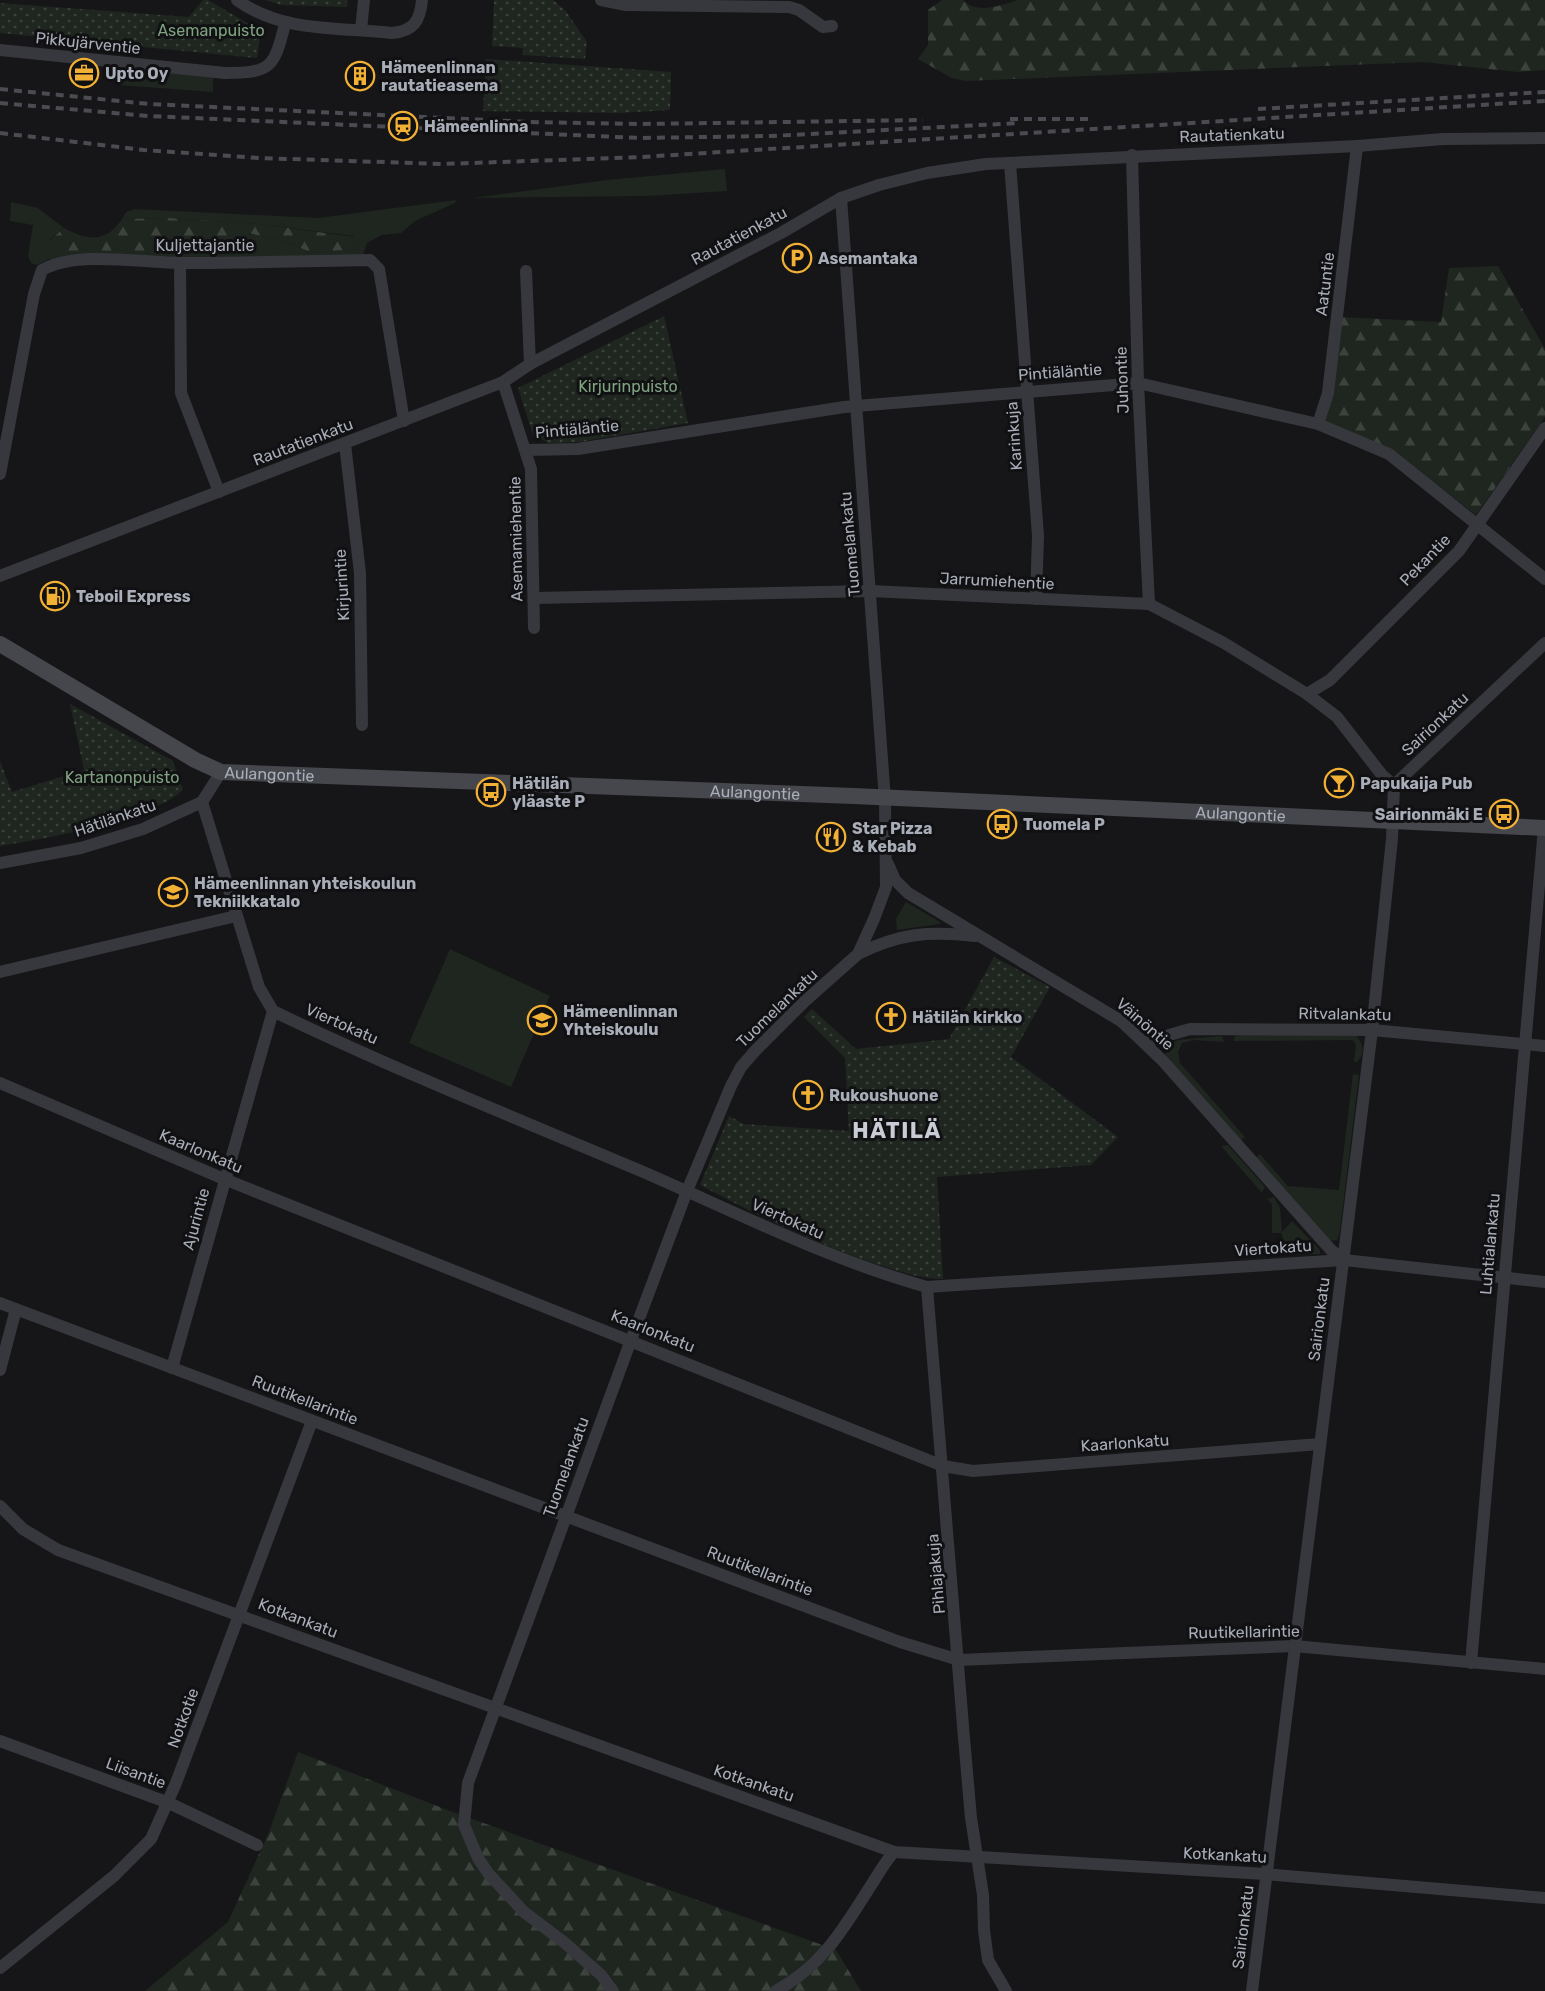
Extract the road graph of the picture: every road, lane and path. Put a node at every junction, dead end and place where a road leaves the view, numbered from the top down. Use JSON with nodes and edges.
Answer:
{"nodes":[{"id":1,"x":237,"y":0,"type":"edge"},
{"id":2,"x":364,"y":0,"type":"edge"},
{"id":3,"x":422,"y":0,"type":"edge"},
{"id":4,"x":601,"y":0,"type":"edge"},
{"id":5,"x":690,"y":3,"type":"edge"},
{"id":6,"x":285,"y":24,"type":"junction"},
{"id":7,"x":832,"y":26,"type":"dead end"},
{"id":8,"x":361,"y":30,"type":"junction"},
{"id":9,"x":0,"y":50,"type":"edge"},
{"id":10,"x":1545,"y":138,"type":"edge"},
{"id":11,"x":1357,"y":146,"type":"junction"},
{"id":12,"x":1132,"y":155,"type":"junction"},
{"id":13,"x":1010,"y":163,"type":"junction"},
{"id":14,"x":841,"y":198,"type":"junction"},
{"id":15,"x":180,"y":263,"type":"junction"},
{"id":16,"x":526,"y":271,"type":"dead end"},
{"id":17,"x":530,"y":364,"type":"junction"},
{"id":18,"x":503,"y":382,"type":"junction"},
{"id":19,"x":1138,"y":383,"type":"junction"},
{"id":20,"x":1028,"y":391,"type":"junction"},
{"id":21,"x":855,"y":406,"type":"junction"},
{"id":22,"x":404,"y":421,"type":"junction"},
{"id":23,"x":1318,"y":424,"type":"junction"},
{"id":24,"x":1545,"y":428,"type":"edge"},
{"id":25,"x":345,"y":444,"type":"junction"},
{"id":26,"x":526,"y":450,"type":"junction"},
{"id":27,"x":0,"y":474,"type":"edge"},
{"id":28,"x":219,"y":492,"type":"junction"},
{"id":29,"x":1478,"y":526,"type":"junction"},
{"id":30,"x":0,"y":576,"type":"edge"},
{"id":31,"x":1545,"y":579,"type":"edge"},
{"id":32,"x":870,"y":591,"type":"junction"},
{"id":33,"x":534,"y":598,"type":"junction"},
{"id":34,"x":1036,"y":599,"type":"junction"},
{"id":35,"x":1149,"y":604,"type":"junction"},
{"id":36,"x":534,"y":628,"type":"dead end"},
{"id":37,"x":1545,"y":643,"type":"edge"},
{"id":38,"x":0,"y":644,"type":"edge"},
{"id":39,"x":1307,"y":694,"type":"junction"},
{"id":40,"x":362,"y":725,"type":"dead end"},
{"id":41,"x":221,"y":772,"type":"junction"},
{"id":42,"x":1394,"y":785,"type":"junction"},
{"id":43,"x":885,"y":800,"type":"junction"},
{"id":44,"x":202,"y":802,"type":"junction"},
{"id":45,"x":1393,"y":822,"type":"junction"},
{"id":46,"x":1545,"y":828,"type":"edge"},
{"id":47,"x":886,"y":861,"type":"junction"},
{"id":48,"x":0,"y":863,"type":"edge"},
{"id":49,"x":236,"y":916,"type":"junction"},
{"id":50,"x":980,"y":936,"type":"junction"},
{"id":51,"x":858,"y":954,"type":"junction"},
{"id":52,"x":0,"y":972,"type":"edge"},
{"id":53,"x":273,"y":1011,"type":"junction"},
{"id":54,"x":1372,"y":1030,"type":"junction"},
{"id":55,"x":1145,"y":1042,"type":"junction"},
{"id":56,"x":1524,"y":1044,"type":"junction"},
{"id":57,"x":1545,"y":1046,"type":"edge"},
{"id":58,"x":0,"y":1083,"type":"edge"},
{"id":59,"x":224,"y":1179,"type":"junction"},
{"id":60,"x":687,"y":1191,"type":"junction"},
{"id":61,"x":1344,"y":1260,"type":"junction"},
{"id":62,"x":1503,"y":1278,"type":"junction"},
{"id":63,"x":1545,"y":1282,"type":"edge"},
{"id":64,"x":927,"y":1287,"type":"junction"},
{"id":65,"x":0,"y":1303,"type":"edge"},
{"id":66,"x":16,"y":1309,"type":"junction"},
{"id":67,"x":631,"y":1340,"type":"junction"},
{"id":68,"x":172,"y":1368,"type":"junction"},
{"id":69,"x":0,"y":1370,"type":"edge"},
{"id":70,"x":312,"y":1421,"type":"junction"},
{"id":71,"x":1320,"y":1444,"type":"junction"},
{"id":72,"x":943,"y":1466,"type":"junction"},
{"id":73,"x":0,"y":1506,"type":"edge"},
{"id":74,"x":566,"y":1516,"type":"junction"},
{"id":75,"x":239,"y":1613,"type":"junction"},
{"id":76,"x":1294,"y":1646,"type":"junction"},
{"id":77,"x":959,"y":1660,"type":"junction"},
{"id":78,"x":1471,"y":1664,"type":"junction"},
{"id":79,"x":1545,"y":1669,"type":"edge"},
{"id":80,"x":495,"y":1709,"type":"junction"},
{"id":81,"x":0,"y":1741,"type":"edge"},
{"id":82,"x":168,"y":1803,"type":"junction"},
{"id":83,"x":257,"y":1845,"type":"dead end"},
{"id":84,"x":894,"y":1852,"type":"junction"},
{"id":85,"x":979,"y":1858,"type":"junction"},
{"id":86,"x":1265,"y":1874,"type":"junction"},
{"id":87,"x":1545,"y":1898,"type":"edge"},
{"id":88,"x":0,"y":1968,"type":"edge"},
{"id":89,"x":613,"y":1991,"type":"edge"},
{"id":90,"x":776,"y":1991,"type":"edge"},
{"id":91,"x":1006,"y":1991,"type":"edge"},
{"id":92,"x":1252,"y":1991,"type":"edge"}],
"edges":[{"from":1,"to":6,"type":"street"},
{"from":2,"to":8,"type":"street"},
{"from":3,"to":8,"type":"street"},
{"from":4,"to":5,"type":"street"},
{"from":5,"to":7,"type":"street"},
{"from":6,"to":8,"type":"street"},
{"from":6,"to":9,"type":"street","name":"Pikkujärventie"},
{"from":10,"to":11,"type":"street","name":"Rautatienkatu"},
{"from":11,"to":12,"type":"street","name":"Rautatienkatu"},
{"from":11,"to":23,"type":"street","name":"Aatuntie"},
{"from":12,"to":13,"type":"street","name":"Rautatienkatu"},
{"from":12,"to":19,"type":"street","name":"Juhontie"},
{"from":13,"to":14,"type":"street","name":"Rautatienkatu"},
{"from":13,"to":20,"type":"street","name":"Karinkuja"},
{"from":14,"to":17,"type":"street","name":"Rautatienkatu"},
{"from":14,"to":21,"type":"street","name":"Tuomelankatu"},
{"from":15,"to":22,"type":"street","name":"Kuljettajantie"},
{"from":15,"to":27,"type":"street","name":"Kuljettajantie"},
{"from":15,"to":28,"type":"street"},
{"from":16,"to":17,"type":"street"},
{"from":17,"to":18,"type":"street","name":"Rautatienkatu"},
{"from":18,"to":22,"type":"street","name":"Rautatienkatu"},
{"from":18,"to":26,"type":"street","name":"Asemamiehentie"},
{"from":19,"to":20,"type":"street","name":"Pintiäläntie"},
{"from":19,"to":23,"type":"street","name":"Pintiäläntie"},
{"from":19,"to":35,"type":"street","name":"Juhontie"},
{"from":20,"to":21,"type":"street","name":"Pintiäläntie"},
{"from":20,"to":34,"type":"street","name":"Karinkuja"},
{"from":21,"to":26,"type":"street","name":"Pintiäläntie"},
{"from":21,"to":32,"type":"street","name":"Tuomelankatu"},
{"from":22,"to":25,"type":"street","name":"Rautatienkatu"},
{"from":23,"to":29,"type":"street","name":"Pintiäläntie"},
{"from":24,"to":29,"type":"street","name":"Pekantie"},
{"from":25,"to":28,"type":"street","name":"Rautatienkatu"},
{"from":25,"to":40,"type":"street","name":"Kirjurintie"},
{"from":26,"to":33,"type":"street","name":"Asemamiehentie"},
{"from":28,"to":30,"type":"street","name":"Rautatienkatu"},
{"from":29,"to":31,"type":"street","name":"Pintiäläntie"},
{"from":29,"to":39,"type":"street","name":"Pekantie"},
{"from":32,"to":33,"type":"street","name":"Jarrumiehentie"},
{"from":32,"to":34,"type":"street","name":"Jarrumiehentie"},
{"from":32,"to":43,"type":"street","name":"Tuomelankatu"},
{"from":33,"to":36,"type":"street","name":"Asemamiehentie"},
{"from":34,"to":35,"type":"street","name":"Jarrumiehentie"},
{"from":35,"to":39,"type":"street","name":"Jarrumiehentie"},
{"from":37,"to":42,"type":"street","name":"Sairionkatu"},
{"from":38,"to":41,"type":"main road","name":"Aulangontie"},
{"from":39,"to":42,"type":"street","name":"Jarrumiehentie"},
{"from":41,"to":43,"type":"main road","name":"Aulangontie"},
{"from":41,"to":44,"type":"street"},
{"from":42,"to":45,"type":"street","name":"Sairionkatu"},
{"from":43,"to":45,"type":"main road","name":"Aulangontie"},
{"from":43,"to":47,"type":"street","name":"Tuomelankatu"},
{"from":44,"to":48,"type":"street","name":"Hätilänkatu"},
{"from":44,"to":49,"type":"street"},
{"from":45,"to":46,"type":"main road","name":"Aulangontie"},
{"from":45,"to":54,"type":"street","name":"Sairionkatu"},
{"from":46,"to":56,"type":"street","name":"Luhtialankatu"},
{"from":47,"to":50,"type":"street","name":"Väinöntie"},
{"from":47,"to":51,"type":"street","name":"Tuomelankatu"},
{"from":49,"to":52,"type":"street"},
{"from":49,"to":53,"type":"street"},
{"from":50,"to":51,"type":"street","name":"Tuomelankatu"},
{"from":50,"to":55,"type":"street","name":"Väinöntie"},
{"from":51,"to":60,"type":"street","name":"Tuomelankatu"},
{"from":53,"to":59,"type":"street","name":"Ajurintie"},
{"from":53,"to":60,"type":"street","name":"Viertokatu"},
{"from":54,"to":55,"type":"street","name":"Ritvalankatu"},
{"from":54,"to":56,"type":"street","name":"Ritvalankatu"},
{"from":54,"to":61,"type":"street","name":"Sairionkatu"},
{"from":55,"to":61,"type":"street","name":"Väinöntie"},
{"from":56,"to":57,"type":"street","name":"Ritvalankatu"},
{"from":56,"to":62,"type":"street","name":"Luhtialankatu"},
{"from":58,"to":59,"type":"street","name":"Kaarlonkatu"},
{"from":59,"to":67,"type":"street","name":"Kaarlonkatu"},
{"from":59,"to":68,"type":"street","name":"Ajurintie"},
{"from":60,"to":64,"type":"street","name":"Viertokatu"},
{"from":60,"to":67,"type":"street","name":"Tuomelankatu"},
{"from":61,"to":62,"type":"street","name":"Viertokatu"},
{"from":61,"to":64,"type":"street","name":"Viertokatu"},
{"from":61,"to":71,"type":"street","name":"Sairionkatu"},
{"from":62,"to":63,"type":"street","name":"Viertokatu"},
{"from":62,"to":78,"type":"street","name":"Luhtialankatu"},
{"from":64,"to":72,"type":"street","name":"Pihlajakuja"},
{"from":65,"to":66,"type":"street","name":"Ruutikellarintie"},
{"from":66,"to":68,"type":"street","name":"Ruutikellarintie"},
{"from":66,"to":69,"type":"street"},
{"from":67,"to":72,"type":"street","name":"Kaarlonkatu"},
{"from":67,"to":74,"type":"street","name":"Tuomelankatu"},
{"from":68,"to":70,"type":"street","name":"Ruutikellarintie"},
{"from":70,"to":74,"type":"street","name":"Ruutikellarintie"},
{"from":70,"to":75,"type":"street","name":"Notkotie"},
{"from":71,"to":72,"type":"street","name":"Kaarlonkatu"},
{"from":71,"to":76,"type":"street","name":"Sairionkatu"},
{"from":72,"to":77,"type":"street","name":"Pihlajakuja"},
{"from":73,"to":75,"type":"street","name":"Kotkankatu"},
{"from":74,"to":77,"type":"street","name":"Ruutikellarintie"},
{"from":74,"to":80,"type":"street","name":"Tuomelankatu"},
{"from":75,"to":80,"type":"street","name":"Kotkankatu"},
{"from":75,"to":82,"type":"street","name":"Notkotie"},
{"from":76,"to":77,"type":"street","name":"Ruutikellarintie"},
{"from":76,"to":78,"type":"street","name":"Ruutikellarintie"},
{"from":76,"to":86,"type":"street","name":"Sairionkatu"},
{"from":77,"to":85,"type":"street","name":"Pihlajakuja"},
{"from":78,"to":79,"type":"street","name":"Ruutikellarintie"},
{"from":80,"to":84,"type":"street","name":"Kotkankatu"},
{"from":80,"to":89,"type":"street","name":"Tuomelankatu"},
{"from":81,"to":82,"type":"street","name":"Liisantie"},
{"from":82,"to":83,"type":"street","name":"Liisantie"},
{"from":82,"to":88,"type":"street","name":"Notkotie"},
{"from":84,"to":85,"type":"street","name":"Kotkankatu"},
{"from":84,"to":90,"type":"street"},
{"from":85,"to":86,"type":"street","name":"Kotkankatu"},
{"from":85,"to":91,"type":"street","name":"Pihlajakuja"},
{"from":86,"to":87,"type":"street","name":"Kotkankatu"},
{"from":86,"to":92,"type":"street","name":"Sairionkatu"}]}
